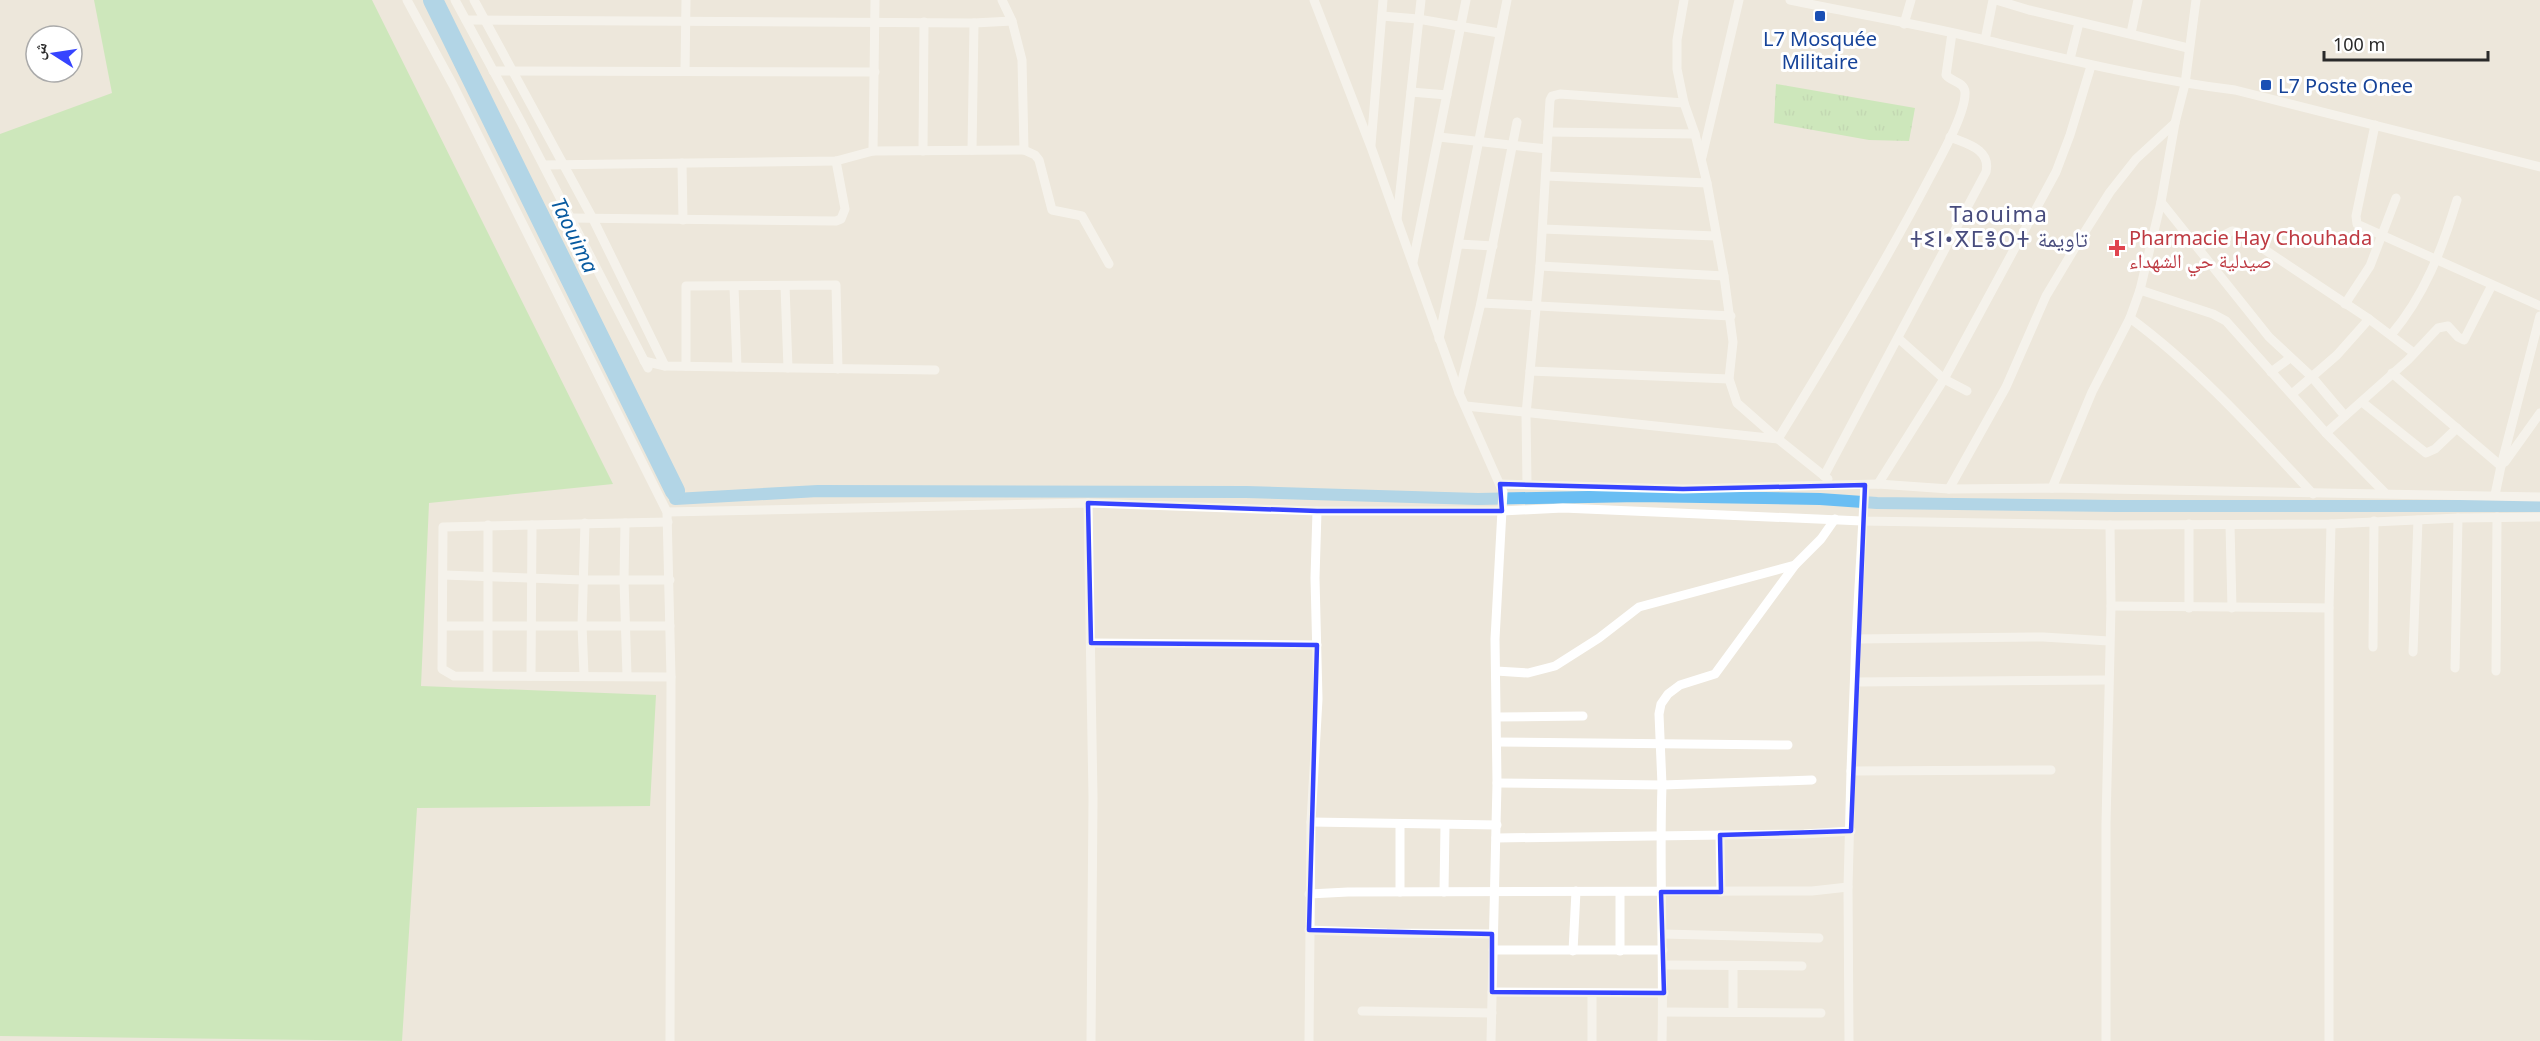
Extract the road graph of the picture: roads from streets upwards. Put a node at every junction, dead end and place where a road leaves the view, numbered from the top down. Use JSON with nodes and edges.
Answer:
{"nodes":[{"id":1,"x":407,"y":0,"type":"edge"},
{"id":2,"x":454,"y":0,"type":"edge"},
{"id":3,"x":474,"y":0,"type":"edge"},
{"id":4,"x":686,"y":0,"type":"edge"},
{"id":5,"x":875,"y":0,"type":"edge"},
{"id":6,"x":1002,"y":0,"type":"edge"},
{"id":7,"x":1314,"y":0,"type":"edge"},
{"id":8,"x":1383,"y":0,"type":"edge"},
{"id":9,"x":1421,"y":0,"type":"edge"},
{"id":10,"x":1466,"y":0,"type":"edge"},
{"id":11,"x":1507,"y":0,"type":"edge"},
{"id":12,"x":1684,"y":0,"type":"edge"},
{"id":13,"x":1739,"y":0,"type":"edge"},
{"id":14,"x":1790,"y":0,"type":"edge"},
{"id":15,"x":1911,"y":0,"type":"edge"},
{"id":16,"x":1994,"y":0,"type":"edge"},
{"id":17,"x":2138,"y":0,"type":"edge"},
{"id":18,"x":2196,"y":0,"type":"edge"},
{"id":19,"x":1382,"y":16,"type":"junction"},
{"id":20,"x":466,"y":20,"type":"junction"},
{"id":21,"x":484,"y":20,"type":"junction"},
{"id":22,"x":1418,"y":20,"type":"junction"},
{"id":23,"x":686,"y":21,"type":"junction"},
{"id":24,"x":875,"y":21,"type":"junction"},
{"id":25,"x":1012,"y":21,"type":"junction"},
{"id":26,"x":924,"y":22,"type":"junction"},
{"id":27,"x":974,"y":23,"type":"junction"},
{"id":28,"x":2079,"y":23,"type":"junction"},
{"id":29,"x":1904,"y":24,"type":"junction"},
{"id":30,"x":1460,"y":26,"type":"junction"},
{"id":31,"x":1499,"y":33,"type":"junction"},
{"id":32,"x":1952,"y":33,"type":"junction"},
{"id":33,"x":2130,"y":33,"type":"junction"},
{"id":34,"x":1985,"y":40,"type":"junction"},
{"id":35,"x":2188,"y":48,"type":"junction"},
{"id":36,"x":2070,"y":59,"type":"junction"},
{"id":37,"x":2091,"y":66,"type":"junction"},
{"id":38,"x":512,"y":71,"type":"junction"},
{"id":39,"x":685,"y":71,"type":"junction"},
{"id":40,"x":493,"y":72,"type":"junction"},
{"id":41,"x":875,"y":72,"type":"junction"},
{"id":42,"x":2185,"y":84,"type":"junction"},
{"id":43,"x":1411,"y":92,"type":"junction"},
{"id":44,"x":1447,"y":95,"type":"junction"},
{"id":45,"x":1684,"y":103,"type":"junction"},
{"id":46,"x":1517,"y":122,"type":"dead end"},
{"id":47,"x":2175,"y":123,"type":"junction"},
{"id":48,"x":2375,"y":125,"type":"junction"},
{"id":49,"x":1548,"y":132,"type":"junction"},
{"id":50,"x":1695,"y":134,"type":"junction"},
{"id":51,"x":1439,"y":137,"type":"junction"},
{"id":52,"x":1950,"y":137,"type":"junction"},
{"id":53,"x":1480,"y":141,"type":"junction"},
{"id":54,"x":1513,"y":145,"type":"junction"},
{"id":55,"x":1371,"y":147,"type":"junction"},
{"id":56,"x":1546,"y":149,"type":"junction"},
{"id":57,"x":972,"y":150,"type":"junction"},
{"id":58,"x":1024,"y":150,"type":"junction"},
{"id":59,"x":873,"y":151,"type":"junction"},
{"id":60,"x":923,"y":151,"type":"junction"},
{"id":61,"x":1701,"y":159,"type":"junction"},
{"id":62,"x":836,"y":161,"type":"junction"},
{"id":63,"x":682,"y":163,"type":"junction"},
{"id":64,"x":563,"y":164,"type":"junction"},
{"id":65,"x":544,"y":165,"type":"junction"},
{"id":66,"x":2540,"y":167,"type":"edge"},
{"id":67,"x":1546,"y":176,"type":"junction"},
{"id":68,"x":1707,"y":183,"type":"junction"},
{"id":69,"x":2396,"y":198,"type":"dead end"},
{"id":70,"x":2457,"y":200,"type":"dead end"},
{"id":71,"x":2161,"y":202,"type":"junction"},
{"id":72,"x":570,"y":218,"type":"junction"},
{"id":73,"x":592,"y":219,"type":"junction"},
{"id":74,"x":683,"y":220,"type":"junction"},
{"id":75,"x":1397,"y":222,"type":"junction"},
{"id":76,"x":1543,"y":229,"type":"junction"},
{"id":77,"x":1715,"y":236,"type":"junction"},
{"id":78,"x":2382,"y":237,"type":"junction"},
{"id":79,"x":1459,"y":244,"type":"junction"},
{"id":80,"x":1493,"y":246,"type":"junction"},
{"id":81,"x":2198,"y":248,"type":"junction"},
{"id":82,"x":2437,"y":259,"type":"junction"},
{"id":83,"x":1109,"y":264,"type":"dead end"},
{"id":84,"x":1412,"y":264,"type":"junction"},
{"id":85,"x":1540,"y":266,"type":"junction"},
{"id":86,"x":1724,"y":276,"type":"junction"},
{"id":87,"x":2492,"y":285,"type":"junction"},
{"id":88,"x":734,"y":286,"type":"junction"},
{"id":89,"x":785,"y":286,"type":"junction"},
{"id":90,"x":2140,"y":290,"type":"junction"},
{"id":91,"x":1481,"y":303,"type":"junction"},
{"id":92,"x":2345,"y":303,"type":"junction"},
{"id":93,"x":1536,"y":306,"type":"junction"},
{"id":94,"x":2540,"y":306,"type":"edge"},
{"id":95,"x":1731,"y":316,"type":"junction"},
{"id":96,"x":2540,"y":316,"type":"edge"},
{"id":97,"x":2130,"y":318,"type":"junction"},
{"id":98,"x":2369,"y":319,"type":"junction"},
{"id":99,"x":2391,"y":335,"type":"junction"},
{"id":100,"x":1898,"y":338,"type":"junction"},
{"id":101,"x":1439,"y":340,"type":"junction"},
{"id":102,"x":2414,"y":353,"type":"junction"},
{"id":103,"x":2290,"y":358,"type":"junction"},
{"id":104,"x":665,"y":366,"type":"junction"},
{"id":105,"x":686,"y":366,"type":"junction"},
{"id":106,"x":737,"y":367,"type":"junction"},
{"id":107,"x":788,"y":368,"type":"junction"},
{"id":108,"x":838,"y":369,"type":"junction"},
{"id":109,"x":935,"y":370,"type":"dead end"},
{"id":110,"x":1530,"y":371,"type":"junction"},
{"id":111,"x":2271,"y":372,"type":"junction"},
{"id":112,"x":2392,"y":373,"type":"junction"},
{"id":113,"x":2312,"y":377,"type":"junction"},
{"id":114,"x":1729,"y":379,"type":"junction"},
{"id":115,"x":1944,"y":379,"type":"junction"},
{"id":116,"x":1966,"y":391,"type":"dead end"},
{"id":117,"x":1459,"y":393,"type":"junction"},
{"id":118,"x":2292,"y":394,"type":"junction"},
{"id":119,"x":2362,"y":402,"type":"junction"},
{"id":120,"x":1466,"y":406,"type":"junction"},
{"id":121,"x":2540,"y":412,"type":"edge"},
{"id":122,"x":1526,"y":414,"type":"junction"},
{"id":123,"x":2345,"y":416,"type":"junction"},
{"id":124,"x":2457,"y":428,"type":"junction"},
{"id":125,"x":2326,"y":433,"type":"junction"},
{"id":126,"x":1778,"y":439,"type":"junction"},
{"id":127,"x":2501,"y":466,"type":"junction"},
{"id":128,"x":1824,"y":476,"type":"junction"},
{"id":129,"x":1527,"y":484,"type":"junction"},
{"id":130,"x":1878,"y":484,"type":"junction"},
{"id":131,"x":1835,"y":485,"type":"junction"},
{"id":132,"x":1502,"y":488,"type":"junction"},
{"id":133,"x":2052,"y":488,"type":"junction"},
{"id":134,"x":1949,"y":489,"type":"junction"},
{"id":135,"x":1865,"y":490,"type":"junction"},
{"id":136,"x":2385,"y":493,"type":"junction"},
{"id":137,"x":2313,"y":494,"type":"junction"},
{"id":138,"x":2495,"y":495,"type":"junction"},
{"id":139,"x":2540,"y":496,"type":"edge"},
{"id":140,"x":1088,"y":503,"type":"junction"},
{"id":141,"x":1502,"y":510,"type":"junction"},
{"id":142,"x":1317,"y":511,"type":"junction"},
{"id":143,"x":667,"y":512,"type":"junction"},
{"id":144,"x":2497,"y":517,"type":"junction"},
{"id":145,"x":2458,"y":518,"type":"junction"},
{"id":146,"x":2540,"y":518,"type":"edge"},
{"id":147,"x":1835,"y":519,"type":"junction"},
{"id":148,"x":2418,"y":520,"type":"junction"},
{"id":149,"x":1862,"y":521,"type":"junction"},
{"id":150,"x":2374,"y":521,"type":"junction"},
{"id":151,"x":668,"y":522,"type":"junction"},
{"id":152,"x":585,"y":523,"type":"junction"},
{"id":153,"x":625,"y":523,"type":"junction"},
{"id":154,"x":2188,"y":524,"type":"junction"},
{"id":155,"x":2331,"y":524,"type":"junction"},
{"id":156,"x":488,"y":525,"type":"junction"},
{"id":157,"x":532,"y":525,"type":"junction"},
{"id":158,"x":2110,"y":525,"type":"junction"},
{"id":159,"x":2230,"y":525,"type":"junction"},
{"id":160,"x":1795,"y":565,"type":"junction"},
{"id":161,"x":444,"y":575,"type":"junction"},
{"id":162,"x":489,"y":577,"type":"junction"},
{"id":163,"x":533,"y":577,"type":"junction"},
{"id":164,"x":583,"y":580,"type":"junction"},
{"id":165,"x":624,"y":580,"type":"junction"},
{"id":166,"x":670,"y":580,"type":"junction"},
{"id":167,"x":2111,"y":606,"type":"junction"},
{"id":168,"x":2189,"y":608,"type":"junction"},
{"id":169,"x":2232,"y":608,"type":"junction"},
{"id":170,"x":2329,"y":608,"type":"junction"},
{"id":171,"x":582,"y":625,"type":"junction"},
{"id":172,"x":443,"y":626,"type":"junction"},
{"id":173,"x":489,"y":626,"type":"junction"},
{"id":174,"x":533,"y":626,"type":"junction"},
{"id":175,"x":626,"y":626,"type":"junction"},
{"id":176,"x":670,"y":626,"type":"junction"},
{"id":177,"x":1856,"y":639,"type":"junction"},
{"id":178,"x":2109,"y":641,"type":"junction"},
{"id":179,"x":1091,"y":643,"type":"junction"},
{"id":180,"x":1317,"y":645,"type":"junction"},
{"id":181,"x":2373,"y":647,"type":"dead end"},
{"id":182,"x":2414,"y":652,"type":"dead end"},
{"id":183,"x":2455,"y":668,"type":"dead end"},
{"id":184,"x":1496,"y":671,"type":"junction"},
{"id":185,"x":2496,"y":671,"type":"dead end"},
{"id":186,"x":488,"y":675,"type":"junction"},
{"id":187,"x":584,"y":675,"type":"junction"},
{"id":188,"x":627,"y":675,"type":"junction"},
{"id":189,"x":531,"y":676,"type":"junction"},
{"id":190,"x":671,"y":677,"type":"junction"},
{"id":191,"x":2107,"y":680,"type":"junction"},
{"id":192,"x":1855,"y":682,"type":"junction"},
{"id":193,"x":1583,"y":716,"type":"dead end"},
{"id":194,"x":1497,"y":717,"type":"junction"},
{"id":195,"x":1497,"y":742,"type":"junction"},
{"id":196,"x":1659,"y":743,"type":"junction"},
{"id":197,"x":1788,"y":745,"type":"dead end"},
{"id":198,"x":1851,"y":771,"type":"junction"},
{"id":199,"x":2051,"y":771,"type":"dead end"},
{"id":200,"x":1812,"y":780,"type":"dead end"},
{"id":201,"x":1497,"y":783,"type":"junction"},
{"id":202,"x":1662,"y":785,"type":"junction"},
{"id":203,"x":1311,"y":822,"type":"junction"},
{"id":204,"x":1400,"y":824,"type":"junction"},
{"id":205,"x":1445,"y":825,"type":"junction"},
{"id":206,"x":1497,"y":825,"type":"junction"},
{"id":207,"x":1851,"y":831,"type":"junction"},
{"id":208,"x":1720,"y":835,"type":"junction"},
{"id":209,"x":1660,"y":836,"type":"junction"},
{"id":210,"x":1496,"y":838,"type":"junction"},
{"id":211,"x":1848,"y":887,"type":"junction"},
{"id":212,"x":1576,"y":891,"type":"junction"},
{"id":213,"x":1400,"y":892,"type":"junction"},
{"id":214,"x":1444,"y":892,"type":"junction"},
{"id":215,"x":1493,"y":892,"type":"junction"},
{"id":216,"x":1620,"y":892,"type":"junction"},
{"id":217,"x":1661,"y":892,"type":"junction"},
{"id":218,"x":1721,"y":892,"type":"junction"},
{"id":219,"x":1309,"y":894,"type":"junction"},
{"id":220,"x":1309,"y":930,"type":"junction"},
{"id":221,"x":1492,"y":934,"type":"junction"},
{"id":222,"x":1664,"y":934,"type":"junction"},
{"id":223,"x":1819,"y":938,"type":"dead end"},
{"id":224,"x":1493,"y":950,"type":"junction"},
{"id":225,"x":1663,"y":950,"type":"junction"},
{"id":226,"x":1573,"y":951,"type":"junction"},
{"id":227,"x":1620,"y":951,"type":"junction"},
{"id":228,"x":1664,"y":965,"type":"junction"},
{"id":229,"x":1732,"y":966,"type":"junction"},
{"id":230,"x":1802,"y":966,"type":"dead end"},
{"id":231,"x":1492,"y":992,"type":"junction"},
{"id":232,"x":1664,"y":993,"type":"junction"},
{"id":233,"x":1592,"y":994,"type":"junction"},
{"id":234,"x":1362,"y":1011,"type":"dead end"},
{"id":235,"x":1663,"y":1012,"type":"junction"},
{"id":236,"x":1733,"y":1012,"type":"junction"},
{"id":237,"x":1492,"y":1013,"type":"junction"},
{"id":238,"x":1821,"y":1013,"type":"dead end"},
{"id":239,"x":670,"y":1041,"type":"edge"},
{"id":240,"x":1091,"y":1041,"type":"edge"},
{"id":241,"x":1309,"y":1041,"type":"edge"},
{"id":242,"x":1491,"y":1041,"type":"edge"},
{"id":243,"x":1592,"y":1041,"type":"edge"},
{"id":244,"x":1662,"y":1041,"type":"edge"},
{"id":245,"x":1849,"y":1041,"type":"edge"},
{"id":246,"x":2106,"y":1041,"type":"edge"},
{"id":247,"x":2329,"y":1041,"type":"edge"}],
"edges":[{"from":1,"to":143,"type":"street"},
{"from":2,"to":20,"type":"street"},
{"from":3,"to":21,"type":"street"},
{"from":4,"to":23,"type":"street"},
{"from":5,"to":24,"type":"street"},
{"from":6,"to":25,"type":"street"},
{"from":7,"to":55,"type":"street"},
{"from":8,"to":19,"type":"street"},
{"from":9,"to":22,"type":"street"},
{"from":10,"to":30,"type":"street"},
{"from":11,"to":31,"type":"street"},
{"from":12,"to":45,"type":"street"},
{"from":13,"to":61,"type":"street"},
{"from":14,"to":29,"type":"street"},
{"from":15,"to":29,"type":"street"},
{"from":16,"to":28,"type":"street"},
{"from":16,"to":34,"type":"street"},
{"from":17,"to":33,"type":"street"},
{"from":18,"to":35,"type":"street"},
{"from":19,"to":22,"type":"street"},
{"from":19,"to":55,"type":"street"},
{"from":20,"to":21,"type":"street"},
{"from":20,"to":40,"type":"street"},
{"from":21,"to":23,"type":"street"},
{"from":21,"to":38,"type":"street"},
{"from":22,"to":30,"type":"street"},
{"from":22,"to":43,"type":"street"},
{"from":23,"to":24,"type":"street"},
{"from":23,"to":39,"type":"street"},
{"from":24,"to":26,"type":"street"},
{"from":24,"to":41,"type":"street"},
{"from":25,"to":27,"type":"street"},
{"from":25,"to":58,"type":"street"},
{"from":26,"to":27,"type":"street"},
{"from":26,"to":60,"type":"street"},
{"from":27,"to":57,"type":"street"},
{"from":28,"to":33,"type":"street"},
{"from":28,"to":36,"type":"street"},
{"from":29,"to":32,"type":"street"},
{"from":30,"to":31,"type":"street"},
{"from":30,"to":44,"type":"street"},
{"from":31,"to":53,"type":"street"},
{"from":32,"to":34,"type":"street"},
{"from":32,"to":52,"type":"street"},
{"from":33,"to":35,"type":"street"},
{"from":34,"to":36,"type":"street"},
{"from":35,"to":42,"type":"street"},
{"from":36,"to":37,"type":"street"},
{"from":37,"to":42,"type":"street"},
{"from":37,"to":115,"type":"street"},
{"from":38,"to":39,"type":"street"},
{"from":38,"to":40,"type":"street"},
{"from":38,"to":64,"type":"street"},
{"from":39,"to":41,"type":"street"},
{"from":40,"to":65,"type":"street"},
{"from":41,"to":59,"type":"street"},
{"from":42,"to":47,"type":"street"},
{"from":42,"to":48,"type":"street"},
{"from":43,"to":44,"type":"street"},
{"from":43,"to":75,"type":"street"},
{"from":44,"to":51,"type":"street"},
{"from":45,"to":49,"type":"street"},
{"from":45,"to":50,"type":"street"},
{"from":46,"to":54,"type":"street"},
{"from":47,"to":71,"type":"street"},
{"from":47,"to":134,"type":"street"},
{"from":48,"to":66,"type":"street"},
{"from":48,"to":78,"type":"street"},
{"from":49,"to":50,"type":"street"},
{"from":49,"to":56,"type":"street"},
{"from":50,"to":61,"type":"street"},
{"from":51,"to":53,"type":"street"},
{"from":51,"to":84,"type":"street"},
{"from":52,"to":100,"type":"street"},
{"from":52,"to":126,"type":"street"},
{"from":53,"to":54,"type":"street"},
{"from":53,"to":79,"type":"street"},
{"from":54,"to":56,"type":"street"},
{"from":54,"to":80,"type":"street"},
{"from":55,"to":75,"type":"street"},
{"from":56,"to":67,"type":"street"},
{"from":57,"to":58,"type":"street"},
{"from":57,"to":60,"type":"street"},
{"from":58,"to":83,"type":"street"},
{"from":59,"to":60,"type":"street"},
{"from":59,"to":62,"type":"street"},
{"from":61,"to":68,"type":"street"},
{"from":62,"to":63,"type":"street"},
{"from":62,"to":74,"type":"street"},
{"from":63,"to":64,"type":"street"},
{"from":63,"to":74,"type":"street"},
{"from":64,"to":65,"type":"street"},
{"from":64,"to":73,"type":"street"},
{"from":65,"to":72,"type":"street"},
{"from":67,"to":68,"type":"street"},
{"from":67,"to":76,"type":"street"},
{"from":68,"to":77,"type":"street"},
{"from":69,"to":78,"type":"street"},
{"from":70,"to":82,"type":"street"},
{"from":71,"to":81,"type":"street"},
{"from":71,"to":90,"type":"street"},
{"from":72,"to":73,"type":"street"},
{"from":72,"to":104,"type":"street"},
{"from":73,"to":74,"type":"street"},
{"from":73,"to":104,"type":"street"},
{"from":75,"to":84,"type":"street"},
{"from":76,"to":77,"type":"street"},
{"from":76,"to":85,"type":"street"},
{"from":77,"to":86,"type":"street"},
{"from":78,"to":82,"type":"street"},
{"from":78,"to":92,"type":"street"},
{"from":79,"to":80,"type":"street"},
{"from":79,"to":101,"type":"street"},
{"from":80,"to":91,"type":"street"},
{"from":81,"to":92,"type":"street"},
{"from":81,"to":103,"type":"street"},
{"from":82,"to":87,"type":"street"},
{"from":82,"to":99,"type":"street"},
{"from":84,"to":101,"type":"street"},
{"from":85,"to":86,"type":"street"},
{"from":85,"to":93,"type":"street"},
{"from":86,"to":95,"type":"street"},
{"from":87,"to":94,"type":"street"},
{"from":87,"to":102,"type":"street"},
{"from":88,"to":89,"type":"street"},
{"from":88,"to":105,"type":"street"},
{"from":88,"to":106,"type":"street"},
{"from":89,"to":107,"type":"street"},
{"from":89,"to":108,"type":"street"},
{"from":90,"to":97,"type":"street"},
{"from":90,"to":111,"type":"street"},
{"from":91,"to":93,"type":"street"},
{"from":91,"to":117,"type":"street"},
{"from":92,"to":98,"type":"street"},
{"from":93,"to":95,"type":"street"},
{"from":93,"to":110,"type":"street"},
{"from":95,"to":114,"type":"street"},
{"from":96,"to":127,"type":"street"},
{"from":97,"to":133,"type":"street"},
{"from":97,"to":137,"type":"street"},
{"from":98,"to":99,"type":"street"},
{"from":98,"to":113,"type":"street"},
{"from":99,"to":102,"type":"street"},
{"from":100,"to":115,"type":"street"},
{"from":100,"to":128,"type":"street"},
{"from":101,"to":117,"type":"street"},
{"from":102,"to":112,"type":"street"},
{"from":103,"to":111,"type":"street"},
{"from":103,"to":113,"type":"street"},
{"from":104,"to":105,"type":"street"},
{"from":105,"to":106,"type":"street"},
{"from":106,"to":107,"type":"street"},
{"from":107,"to":108,"type":"street"},
{"from":108,"to":109,"type":"street"},
{"from":110,"to":114,"type":"street"},
{"from":110,"to":122,"type":"street"},
{"from":111,"to":118,"type":"street"},
{"from":112,"to":119,"type":"street"},
{"from":112,"to":124,"type":"street"},
{"from":113,"to":118,"type":"street"},
{"from":113,"to":123,"type":"street"},
{"from":114,"to":126,"type":"street"},
{"from":115,"to":116,"type":"street"},
{"from":115,"to":130,"type":"street"},
{"from":117,"to":120,"type":"street"},
{"from":118,"to":125,"type":"street"},
{"from":119,"to":123,"type":"street"},
{"from":119,"to":124,"type":"street"},
{"from":120,"to":122,"type":"street"},
{"from":120,"to":132,"type":"street"},
{"from":121,"to":127,"type":"street"},
{"from":122,"to":126,"type":"street"},
{"from":122,"to":129,"type":"street"},
{"from":123,"to":125,"type":"street"},
{"from":124,"to":127,"type":"street"},
{"from":125,"to":136,"type":"street"},
{"from":126,"to":128,"type":"street"},
{"from":127,"to":138,"type":"street"},
{"from":128,"to":131,"type":"street"},
{"from":129,"to":131,"type":"street"},
{"from":129,"to":132,"type":"street"},
{"from":130,"to":134,"type":"street"},
{"from":130,"to":135,"type":"street"},
{"from":131,"to":135,"type":"street"},
{"from":132,"to":141,"type":"street"},
{"from":133,"to":134,"type":"street"},
{"from":133,"to":137,"type":"street"},
{"from":135,"to":149,"type":"street"},
{"from":136,"to":137,"type":"street"},
{"from":136,"to":138,"type":"street"},
{"from":138,"to":139,"type":"street"},
{"from":140,"to":142,"type":"street"},
{"from":140,"to":143,"type":"street"},
{"from":140,"to":179,"type":"street"},
{"from":141,"to":142,"type":"street"},
{"from":141,"to":147,"type":"street"},
{"from":141,"to":184,"type":"street"},
{"from":142,"to":180,"type":"street"},
{"from":143,"to":151,"type":"street"},
{"from":144,"to":145,"type":"street"},
{"from":144,"to":146,"type":"street"},
{"from":144,"to":185,"type":"street"},
{"from":145,"to":148,"type":"street"},
{"from":145,"to":183,"type":"street"},
{"from":147,"to":149,"type":"street"},
{"from":147,"to":160,"type":"street"},
{"from":148,"to":150,"type":"street"},
{"from":148,"to":182,"type":"street"},
{"from":149,"to":158,"type":"street"},
{"from":149,"to":177,"type":"street"},
{"from":150,"to":155,"type":"street"},
{"from":150,"to":181,"type":"street"},
{"from":151,"to":153,"type":"street"},
{"from":151,"to":166,"type":"street"},
{"from":152,"to":153,"type":"street"},
{"from":152,"to":157,"type":"street"},
{"from":152,"to":164,"type":"street"},
{"from":153,"to":165,"type":"street"},
{"from":154,"to":158,"type":"street"},
{"from":154,"to":159,"type":"street"},
{"from":154,"to":168,"type":"street"},
{"from":155,"to":159,"type":"street"},
{"from":155,"to":170,"type":"street"},
{"from":156,"to":157,"type":"street"},
{"from":156,"to":161,"type":"street"},
{"from":156,"to":162,"type":"street"},
{"from":157,"to":163,"type":"street"},
{"from":158,"to":167,"type":"street"},
{"from":159,"to":169,"type":"street"},
{"from":160,"to":184,"type":"street"},
{"from":160,"to":196,"type":"street"},
{"from":161,"to":162,"type":"street"},
{"from":161,"to":172,"type":"street"},
{"from":162,"to":163,"type":"street"},
{"from":162,"to":173,"type":"street"},
{"from":163,"to":164,"type":"street"},
{"from":163,"to":174,"type":"street"},
{"from":164,"to":165,"type":"street"},
{"from":164,"to":171,"type":"street"},
{"from":165,"to":166,"type":"street"},
{"from":165,"to":175,"type":"street"},
{"from":166,"to":176,"type":"street"},
{"from":167,"to":168,"type":"street"},
{"from":167,"to":178,"type":"street"},
{"from":168,"to":169,"type":"street"},
{"from":169,"to":170,"type":"street"},
{"from":170,"to":247,"type":"street"},
{"from":171,"to":174,"type":"street"},
{"from":171,"to":175,"type":"street"},
{"from":171,"to":187,"type":"street"},
{"from":172,"to":173,"type":"street"},
{"from":172,"to":186,"type":"street"},
{"from":173,"to":174,"type":"street"},
{"from":173,"to":186,"type":"street"},
{"from":174,"to":189,"type":"street"},
{"from":175,"to":176,"type":"street"},
{"from":175,"to":188,"type":"street"},
{"from":176,"to":190,"type":"street"},
{"from":177,"to":178,"type":"street"},
{"from":177,"to":192,"type":"street"},
{"from":178,"to":191,"type":"street"},
{"from":179,"to":180,"type":"street"},
{"from":179,"to":240,"type":"street"},
{"from":180,"to":203,"type":"street"},
{"from":184,"to":194,"type":"street"},
{"from":186,"to":189,"type":"street"},
{"from":187,"to":188,"type":"street"},
{"from":187,"to":189,"type":"street"},
{"from":188,"to":190,"type":"street"},
{"from":190,"to":239,"type":"street"},
{"from":191,"to":192,"type":"street"},
{"from":191,"to":246,"type":"street"},
{"from":192,"to":198,"type":"street"},
{"from":193,"to":194,"type":"street"},
{"from":194,"to":195,"type":"street"},
{"from":195,"to":196,"type":"street"},
{"from":195,"to":201,"type":"street"},
{"from":196,"to":197,"type":"street"},
{"from":196,"to":202,"type":"street"},
{"from":198,"to":199,"type":"street"},
{"from":198,"to":207,"type":"street"},
{"from":200,"to":202,"type":"street"},
{"from":201,"to":202,"type":"street"},
{"from":201,"to":206,"type":"street"},
{"from":202,"to":209,"type":"street"},
{"from":203,"to":204,"type":"street"},
{"from":203,"to":219,"type":"street"},
{"from":204,"to":205,"type":"street"},
{"from":204,"to":213,"type":"street"},
{"from":205,"to":206,"type":"street"},
{"from":205,"to":214,"type":"street"},
{"from":206,"to":210,"type":"street"},
{"from":207,"to":208,"type":"street"},
{"from":207,"to":211,"type":"street"},
{"from":208,"to":209,"type":"street"},
{"from":208,"to":218,"type":"street"},
{"from":209,"to":210,"type":"street"},
{"from":209,"to":217,"type":"street"},
{"from":210,"to":215,"type":"street"},
{"from":211,"to":218,"type":"street"},
{"from":211,"to":245,"type":"street"},
{"from":212,"to":215,"type":"street"},
{"from":212,"to":216,"type":"street"},
{"from":212,"to":226,"type":"street"},
{"from":213,"to":214,"type":"street"},
{"from":213,"to":219,"type":"street"},
{"from":214,"to":215,"type":"street"},
{"from":215,"to":221,"type":"street"},
{"from":216,"to":217,"type":"street"},
{"from":216,"to":227,"type":"street"},
{"from":217,"to":218,"type":"street"},
{"from":217,"to":222,"type":"street"},
{"from":219,"to":220,"type":"street"},
{"from":220,"to":221,"type":"street"},
{"from":220,"to":241,"type":"street"},
{"from":221,"to":224,"type":"street"},
{"from":222,"to":223,"type":"street"},
{"from":222,"to":225,"type":"street"},
{"from":224,"to":226,"type":"street"},
{"from":224,"to":231,"type":"street"},
{"from":225,"to":227,"type":"street"},
{"from":225,"to":228,"type":"street"},
{"from":226,"to":227,"type":"street"},
{"from":228,"to":229,"type":"street"},
{"from":228,"to":232,"type":"street"},
{"from":229,"to":230,"type":"street"},
{"from":229,"to":236,"type":"street"},
{"from":231,"to":233,"type":"street"},
{"from":231,"to":237,"type":"street"},
{"from":232,"to":233,"type":"street"},
{"from":232,"to":235,"type":"street"},
{"from":233,"to":243,"type":"street"},
{"from":234,"to":237,"type":"street"},
{"from":235,"to":236,"type":"street"},
{"from":235,"to":244,"type":"street"},
{"from":236,"to":238,"type":"street"},
{"from":237,"to":242,"type":"street"}]}
